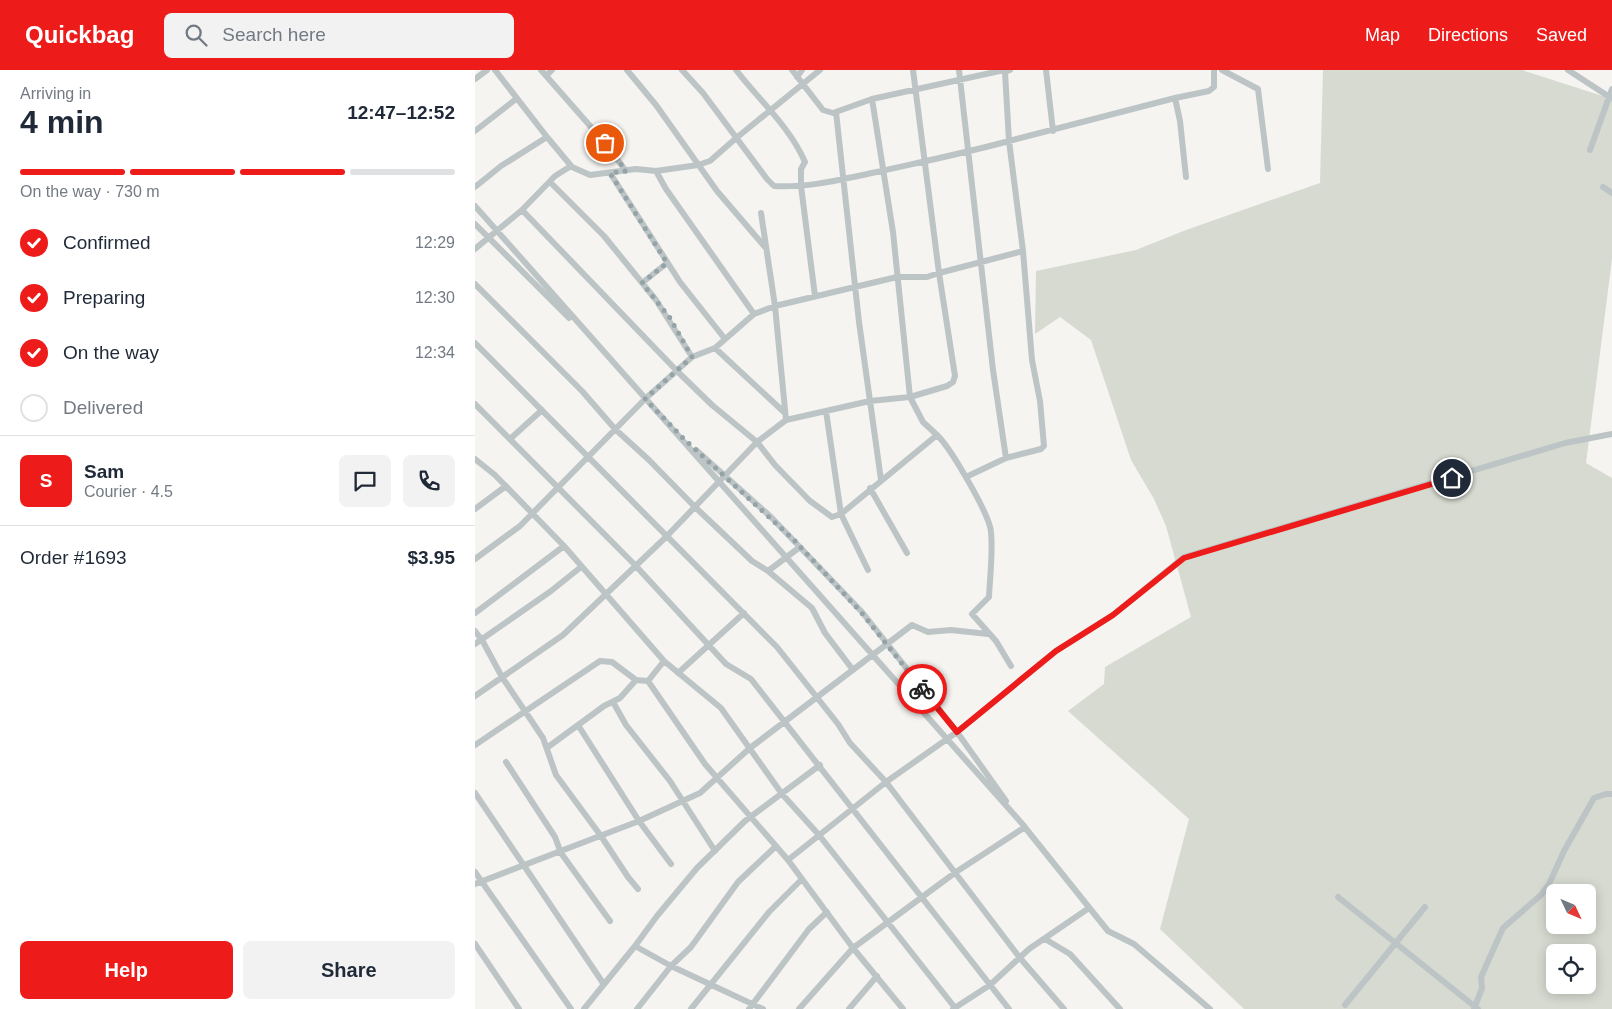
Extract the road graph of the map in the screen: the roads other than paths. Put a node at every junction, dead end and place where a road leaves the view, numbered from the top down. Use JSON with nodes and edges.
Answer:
{"nodes":[{"id":1,"x":487,"y":70,"type":"edge"},
{"id":2,"x":495,"y":70,"type":"edge"},
{"id":3,"x":541,"y":70,"type":"edge"},
{"id":4,"x":552,"y":70,"type":"edge"},
{"id":5,"x":627,"y":70,"type":"edge"},
{"id":6,"x":682,"y":70,"type":"edge"},
{"id":7,"x":736,"y":70,"type":"edge"},
{"id":8,"x":792,"y":70,"type":"edge"},
{"id":9,"x":802,"y":70,"type":"edge"},
{"id":10,"x":820,"y":70,"type":"edge"},
{"id":11,"x":913,"y":70,"type":"edge"},
{"id":12,"x":959,"y":70,"type":"edge"},
{"id":13,"x":1046,"y":70,"type":"edge"},
{"id":14,"x":1214,"y":70,"type":"edge"},
{"id":15,"x":1222,"y":70,"type":"edge"},
{"id":16,"x":1568,"y":70,"type":"edge"},
{"id":17,"x":1006,"y":71,"type":"edge"},
{"id":18,"x":546,"y":76,"type":"junction"},
{"id":19,"x":797,"y":77,"type":"junction"},
{"id":20,"x":475,"y":79,"type":"edge"},
{"id":21,"x":960,"y":79,"type":"junction"},
{"id":22,"x":802,"y":83,"type":"junction"},
{"id":23,"x":1612,"y":89,"type":"edge"},
{"id":24,"x":915,"y":90,"type":"junction"},
{"id":25,"x":516,"y":98,"type":"junction"},
{"id":26,"x":1175,"y":98,"type":"junction"},
{"id":27,"x":1610,"y":98,"type":"edge"},
{"id":28,"x":872,"y":99,"type":"junction"},
{"id":29,"x":771,"y":110,"type":"junction"},
{"id":30,"x":836,"y":112,"type":"junction"},
{"id":31,"x":475,"y":131,"type":"edge"},
{"id":32,"x":1053,"y":131,"type":"junction"},
{"id":33,"x":547,"y":137,"type":"junction"},
{"id":34,"x":735,"y":138,"type":"junction"},
{"id":35,"x":1009,"y":141,"type":"junction"},
{"id":36,"x":1590,"y":150,"type":"dead end"},
{"id":37,"x":967,"y":152,"type":"junction"},
{"id":38,"x":924,"y":161,"type":"junction"},
{"id":39,"x":698,"y":165,"type":"junction"},
{"id":40,"x":571,"y":166,"type":"junction"},
{"id":41,"x":1268,"y":169,"type":"dead end"},
{"id":42,"x":884,"y":170,"type":"junction"},
{"id":43,"x":626,"y":171,"type":"junction"},
{"id":44,"x":656,"y":171,"type":"junction"},
{"id":45,"x":610,"y":173,"type":"junction"},
{"id":46,"x":1187,"y":177,"type":"dead end"},
{"id":47,"x":844,"y":179,"type":"junction"},
{"id":48,"x":550,"y":182,"type":"junction"},
{"id":49,"x":801,"y":186,"type":"junction"},
{"id":50,"x":1603,"y":186,"type":"dead end"},
{"id":51,"x":475,"y":187,"type":"edge"},
{"id":52,"x":1612,"y":193,"type":"edge"},
{"id":53,"x":475,"y":206,"type":"edge"},
{"id":54,"x":522,"y":210,"type":"junction"},
{"id":55,"x":761,"y":213,"type":"dead end"},
{"id":56,"x":475,"y":224,"type":"edge"},
{"id":57,"x":488,"y":238,"type":"junction"},
{"id":58,"x":765,"y":247,"type":"junction"},
{"id":59,"x":475,"y":249,"type":"edge"},
{"id":60,"x":1023,"y":251,"type":"junction"},
{"id":61,"x":982,"y":261,"type":"junction"},
{"id":62,"x":667,"y":263,"type":"junction"},
{"id":63,"x":939,"y":273,"type":"junction"},
{"id":64,"x":897,"y":277,"type":"junction"},
{"id":65,"x":642,"y":283,"type":"junction"},
{"id":66,"x":475,"y":284,"type":"edge"},
{"id":67,"x":857,"y":288,"type":"junction"},
{"id":68,"x":815,"y":296,"type":"junction"},
{"id":69,"x":775,"y":306,"type":"junction"},
{"id":70,"x":754,"y":314,"type":"junction"},
{"id":71,"x":725,"y":339,"type":"junction"},
{"id":72,"x":475,"y":343,"type":"edge"},
{"id":73,"x":715,"y":348,"type":"junction"},
{"id":74,"x":692,"y":357,"type":"junction"},
{"id":75,"x":677,"y":371,"type":"junction"},
{"id":76,"x":910,"y":397,"type":"junction"},
{"id":77,"x":645,"y":399,"type":"junction"},
{"id":78,"x":870,"y":401,"type":"junction"},
{"id":79,"x":475,"y":404,"type":"edge"},
{"id":80,"x":542,"y":410,"type":"junction"},
{"id":81,"x":826,"y":411,"type":"junction"},
{"id":82,"x":785,"y":416,"type":"junction"},
{"id":83,"x":615,"y":429,"type":"junction"},
{"id":84,"x":1612,"y":434,"type":"edge"},
{"id":85,"x":937,"y":435,"type":"junction"},
{"id":86,"x":510,"y":439,"type":"junction"},
{"id":87,"x":757,"y":442,"type":"junction"},
{"id":88,"x":589,"y":456,"type":"junction"},
{"id":89,"x":1006,"y":458,"type":"junction"},
{"id":90,"x":475,"y":459,"type":"edge"},
{"id":91,"x":724,"y":476,"type":"junction"},
{"id":92,"x":965,"y":477,"type":"junction"},
{"id":93,"x":881,"y":480,"type":"junction"},
{"id":94,"x":506,"y":486,"type":"junction"},
{"id":95,"x":558,"y":486,"type":"junction"},
{"id":96,"x":870,"y":488,"type":"junction"},
{"id":97,"x":694,"y":506,"type":"junction"},
{"id":98,"x":475,"y":509,"type":"edge"},
{"id":99,"x":531,"y":514,"type":"junction"},
{"id":100,"x":841,"y":514,"type":"junction"},
{"id":101,"x":666,"y":538,"type":"junction"},
{"id":102,"x":563,"y":546,"type":"junction"},
{"id":103,"x":800,"y":548,"type":"junction"},
{"id":104,"x":907,"y":553,"type":"dead end"},
{"id":105,"x":475,"y":559,"type":"edge"},
{"id":106,"x":635,"y":566,"type":"junction"},
{"id":107,"x":581,"y":567,"type":"junction"},
{"id":108,"x":868,"y":570,"type":"dead end"},
{"id":109,"x":767,"y":571,"type":"junction"},
{"id":110,"x":606,"y":594,"type":"junction"},
{"id":111,"x":475,"y":613,"type":"edge"},
{"id":112,"x":744,"y":613,"type":"junction"},
{"id":113,"x":475,"y":631,"type":"edge"},
{"id":114,"x":988,"y":634,"type":"junction"},
{"id":115,"x":482,"y":640,"type":"junction"},
{"id":116,"x":887,"y":643,"type":"junction"},
{"id":117,"x":475,"y":644,"type":"edge"},
{"id":118,"x":709,"y":646,"type":"junction"},
{"id":119,"x":663,"y":661,"type":"junction"},
{"id":120,"x":1011,"y":666,"type":"dead end"},
{"id":121,"x":853,"y":670,"type":"junction"},
{"id":122,"x":678,"y":673,"type":"junction"},
{"id":123,"x":502,"y":678,"type":"junction"},
{"id":124,"x":636,"y":680,"type":"junction"},
{"id":125,"x":648,"y":681,"type":"junction"},
{"id":126,"x":475,"y":696,"type":"edge"},
{"id":127,"x":817,"y":698,"type":"junction"},
{"id":128,"x":613,"y":702,"type":"junction"},
{"id":129,"x":526,"y":712,"type":"junction"},
{"id":130,"x":784,"y":722,"type":"junction"},
{"id":131,"x":578,"y":725,"type":"junction"},
{"id":132,"x":957,"y":732,"type":"junction"},
{"id":133,"x":475,"y":746,"type":"edge"},
{"id":134,"x":548,"y":746,"type":"junction"},
{"id":135,"x":751,"y":748,"type":"junction"},
{"id":136,"x":506,"y":762,"type":"dead end"},
{"id":137,"x":819,"y":765,"type":"junction"},
{"id":138,"x":716,"y":777,"type":"junction"},
{"id":139,"x":886,"y":782,"type":"junction"},
{"id":140,"x":475,"y":793,"type":"edge"},
{"id":141,"x":782,"y":794,"type":"junction"},
{"id":142,"x":1612,"y":794,"type":"edge"},
{"id":143,"x":682,"y":801,"type":"junction"},
{"id":144,"x":853,"y":808,"type":"junction"},
{"id":145,"x":750,"y":817,"type":"junction"},
{"id":146,"x":639,"y":821,"type":"junction"},
{"id":147,"x":1025,"y":827,"type":"junction"},
{"id":148,"x":819,"y":835,"type":"junction"},
{"id":149,"x":601,"y":836,"type":"junction"},
{"id":150,"x":775,"y":847,"type":"junction"},
{"id":151,"x":715,"y":850,"type":"junction"},
{"id":152,"x":561,"y":852,"type":"junction"},
{"id":153,"x":787,"y":860,"type":"junction"},
{"id":154,"x":671,"y":864,"type":"dead end"},
{"id":155,"x":523,"y":865,"type":"junction"},
{"id":156,"x":475,"y":872,"type":"edge"},
{"id":157,"x":955,"y":872,"type":"junction"},
{"id":158,"x":802,"y":878,"type":"junction"},
{"id":159,"x":478,"y":883,"type":"edge"},
{"id":160,"x":638,"y":889,"type":"dead end"},
{"id":161,"x":1338,"y":897,"type":"dead end"},
{"id":162,"x":923,"y":898,"type":"junction"},
{"id":163,"x":1425,"y":907,"type":"dead end"},
{"id":164,"x":1089,"y":908,"type":"junction"},
{"id":165,"x":827,"y":912,"type":"junction"},
{"id":166,"x":610,"y":921,"type":"dead end"},
{"id":167,"x":888,"y":923,"type":"junction"},
{"id":168,"x":1045,"y":939,"type":"junction"},
{"id":169,"x":1396,"y":943,"type":"junction"},
{"id":170,"x":475,"y":944,"type":"edge"},
{"id":171,"x":635,"y":946,"type":"junction"},
{"id":172,"x":853,"y":948,"type":"junction"},
{"id":173,"x":1019,"y":958,"type":"junction"},
{"id":174,"x":671,"y":966,"type":"junction"},
{"id":175,"x":877,"y":976,"type":"junction"},
{"id":176,"x":603,"y":983,"type":"junction"},
{"id":177,"x":713,"y":984,"type":"junction"},
{"id":178,"x":990,"y":985,"type":"junction"},
{"id":179,"x":751,"y":1006,"type":"edge"},
{"id":180,"x":1343,"y":1008,"type":"edge"},
{"id":181,"x":1476,"y":1008,"type":"edge"},
{"id":182,"x":519,"y":1009,"type":"edge"},
{"id":183,"x":571,"y":1009,"type":"edge"},
{"id":184,"x":584,"y":1009,"type":"edge"},
{"id":185,"x":637,"y":1009,"type":"edge"},
{"id":186,"x":691,"y":1009,"type":"edge"},
{"id":187,"x":763,"y":1009,"type":"edge"},
{"id":188,"x":799,"y":1009,"type":"edge"},
{"id":189,"x":849,"y":1009,"type":"edge"},
{"id":190,"x":903,"y":1009,"type":"edge"},
{"id":191,"x":955,"y":1009,"type":"edge"},
{"id":192,"x":1009,"y":1009,"type":"edge"},
{"id":193,"x":1064,"y":1009,"type":"edge"},
{"id":194,"x":1120,"y":1009,"type":"edge"},
{"id":195,"x":1210,"y":1009,"type":"edge"}],
"edges":[{"from":1,"to":20,"type":"street"},
{"from":2,"to":25,"type":"street"},
{"from":3,"to":18,"type":"street"},
{"from":4,"to":18,"type":"street"},
{"from":5,"to":39,"type":"street"},
{"from":6,"to":34,"type":"street"},
{"from":7,"to":29,"type":"street"},
{"from":8,"to":19,"type":"street"},
{"from":9,"to":19,"type":"street"},
{"from":10,"to":22,"type":"street"},
{"from":11,"to":24,"type":"street"},
{"from":12,"to":21,"type":"street"},
{"from":13,"to":32,"type":"street"},
{"from":14,"to":26,"type":"street"},
{"from":15,"to":41,"type":"street"},
{"from":16,"to":27,"type":"street"},
{"from":17,"to":21,"type":"street"},
{"from":17,"to":35,"type":"street"},
{"from":18,"to":43,"type":"street"},
{"from":19,"to":22,"type":"street"},
{"from":21,"to":24,"type":"street"},
{"from":21,"to":37,"type":"street"},
{"from":22,"to":29,"type":"street"},
{"from":22,"to":30,"type":"street"},
{"from":23,"to":27,"type":"street"},
{"from":24,"to":28,"type":"street"},
{"from":24,"to":38,"type":"street"},
{"from":25,"to":31,"type":"street"},
{"from":25,"to":33,"type":"street"},
{"from":26,"to":32,"type":"street"},
{"from":26,"to":46,"type":"street"},
{"from":27,"to":36,"type":"street"},
{"from":28,"to":30,"type":"street"},
{"from":28,"to":42,"type":"street"},
{"from":29,"to":34,"type":"street"},
{"from":29,"to":49,"type":"street"},
{"from":30,"to":47,"type":"street"},
{"from":32,"to":35,"type":"street"},
{"from":33,"to":40,"type":"street"},
{"from":33,"to":51,"type":"street"},
{"from":34,"to":39,"type":"street"},
{"from":34,"to":49,"type":"street"},
{"from":35,"to":37,"type":"street"},
{"from":35,"to":60,"type":"street"},
{"from":37,"to":38,"type":"street"},
{"from":37,"to":61,"type":"street"},
{"from":38,"to":42,"type":"street"},
{"from":38,"to":63,"type":"street"},
{"from":39,"to":44,"type":"street"},
{"from":39,"to":58,"type":"street"},
{"from":40,"to":45,"type":"street"},
{"from":40,"to":48,"type":"street"},
{"from":42,"to":47,"type":"street"},
{"from":42,"to":64,"type":"street"},
{"from":43,"to":44,"type":"street"},
{"from":43,"to":45,"type":"street"},
{"from":44,"to":70,"type":"street"},
{"from":45,"to":62,"type":"street"},
{"from":47,"to":49,"type":"street"},
{"from":47,"to":67,"type":"street"},
{"from":48,"to":54,"type":"street"},
{"from":48,"to":65,"type":"street"},
{"from":49,"to":68,"type":"street"},
{"from":50,"to":52,"type":"street"},
{"from":53,"to":147,"type":"street"},
{"from":54,"to":57,"type":"street"},
{"from":54,"to":75,"type":"street"},
{"from":55,"to":58,"type":"street"},
{"from":56,"to":57,"type":"street"},
{"from":57,"to":59,"type":"street"},
{"from":57,"to":77,"type":"street"},
{"from":58,"to":69,"type":"street"},
{"from":60,"to":61,"type":"street"},
{"from":60,"to":89,"type":"street"},
{"from":61,"to":63,"type":"street"},
{"from":61,"to":89,"type":"street"},
{"from":62,"to":65,"type":"street"},
{"from":62,"to":71,"type":"street"},
{"from":63,"to":64,"type":"street"},
{"from":63,"to":76,"type":"street"},
{"from":64,"to":67,"type":"street"},
{"from":64,"to":76,"type":"street"},
{"from":65,"to":74,"type":"street"},
{"from":66,"to":83,"type":"street"},
{"from":67,"to":68,"type":"street"},
{"from":67,"to":78,"type":"street"},
{"from":68,"to":69,"type":"street"},
{"from":69,"to":70,"type":"street"},
{"from":69,"to":82,"type":"street"},
{"from":70,"to":71,"type":"street"},
{"from":71,"to":73,"type":"street"},
{"from":72,"to":80,"type":"street"},
{"from":73,"to":74,"type":"street"},
{"from":73,"to":82,"type":"street"},
{"from":74,"to":75,"type":"street"},
{"from":75,"to":77,"type":"street"},
{"from":75,"to":87,"type":"street"},
{"from":76,"to":78,"type":"street"},
{"from":76,"to":85,"type":"street"},
{"from":77,"to":83,"type":"street"},
{"from":77,"to":91,"type":"street"},
{"from":78,"to":81,"type":"street"},
{"from":78,"to":93,"type":"street"},
{"from":79,"to":86,"type":"street"},
{"from":80,"to":86,"type":"street"},
{"from":80,"to":88,"type":"street"},
{"from":81,"to":82,"type":"street"},
{"from":81,"to":100,"type":"street"},
{"from":82,"to":87,"type":"street"},
{"from":83,"to":88,"type":"street"},
{"from":83,"to":97,"type":"street"},
{"from":84,"to":132,"type":"street"},
{"from":85,"to":92,"type":"street"},
{"from":85,"to":93,"type":"street"},
{"from":86,"to":95,"type":"street"},
{"from":87,"to":91,"type":"street"},
{"from":87,"to":100,"type":"street"},
{"from":88,"to":95,"type":"street"},
{"from":88,"to":101,"type":"street"},
{"from":89,"to":92,"type":"street"},
{"from":90,"to":94,"type":"street"},
{"from":91,"to":97,"type":"street"},
{"from":91,"to":103,"type":"street"},
{"from":92,"to":114,"type":"street"},
{"from":93,"to":96,"type":"street"},
{"from":94,"to":98,"type":"street"},
{"from":94,"to":99,"type":"street"},
{"from":95,"to":99,"type":"street"},
{"from":95,"to":106,"type":"street"},
{"from":96,"to":100,"type":"street"},
{"from":96,"to":104,"type":"street"},
{"from":97,"to":101,"type":"street"},
{"from":97,"to":109,"type":"street"},
{"from":99,"to":102,"type":"street"},
{"from":99,"to":105,"type":"street"},
{"from":100,"to":108,"type":"street"},
{"from":101,"to":106,"type":"street"},
{"from":101,"to":112,"type":"street"},
{"from":102,"to":107,"type":"street"},
{"from":102,"to":111,"type":"street"},
{"from":103,"to":109,"type":"street"},
{"from":103,"to":116,"type":"street"},
{"from":106,"to":110,"type":"street"},
{"from":106,"to":118,"type":"street"},
{"from":107,"to":110,"type":"street"},
{"from":107,"to":115,"type":"street"},
{"from":109,"to":121,"type":"street"},
{"from":110,"to":119,"type":"street"},
{"from":110,"to":123,"type":"street"},
{"from":112,"to":118,"type":"street"},
{"from":112,"to":127,"type":"street"},
{"from":113,"to":115,"type":"street"},
{"from":114,"to":116,"type":"street"},
{"from":114,"to":120,"type":"street"},
{"from":115,"to":117,"type":"street"},
{"from":115,"to":123,"type":"street"},
{"from":116,"to":121,"type":"street"},
{"from":116,"to":132,"type":"street"},
{"from":118,"to":122,"type":"street"},
{"from":118,"to":130,"type":"street"},
{"from":119,"to":122,"type":"street"},
{"from":119,"to":125,"type":"street"},
{"from":121,"to":127,"type":"street"},
{"from":122,"to":135,"type":"street"},
{"from":123,"to":126,"type":"street"},
{"from":123,"to":129,"type":"street"},
{"from":124,"to":125,"type":"street"},
{"from":124,"to":128,"type":"street"},
{"from":124,"to":129,"type":"street"},
{"from":125,"to":138,"type":"street"},
{"from":127,"to":130,"type":"street"},
{"from":127,"to":139,"type":"street"},
{"from":128,"to":131,"type":"street"},
{"from":128,"to":143,"type":"street"},
{"from":129,"to":133,"type":"street"},
{"from":129,"to":134,"type":"street"},
{"from":130,"to":135,"type":"street"},
{"from":130,"to":137,"type":"street"},
{"from":131,"to":134,"type":"street"},
{"from":131,"to":146,"type":"street"},
{"from":132,"to":139,"type":"street"},
{"from":132,"to":147,"type":"street"},
{"from":134,"to":149,"type":"street"},
{"from":135,"to":138,"type":"street"},
{"from":135,"to":141,"type":"street"},
{"from":136,"to":152,"type":"street"},
{"from":137,"to":141,"type":"street"},
{"from":137,"to":144,"type":"street"},
{"from":138,"to":143,"type":"street"},
{"from":138,"to":145,"type":"street"},
{"from":139,"to":144,"type":"street"},
{"from":139,"to":157,"type":"street"},
{"from":140,"to":155,"type":"street"},
{"from":141,"to":145,"type":"street"},
{"from":141,"to":148,"type":"street"},
{"from":142,"to":181,"type":"street"},
{"from":143,"to":146,"type":"street"},
{"from":143,"to":151,"type":"street"},
{"from":144,"to":148,"type":"street"},
{"from":144,"to":162,"type":"street"},
{"from":145,"to":150,"type":"street"},
{"from":145,"to":151,"type":"street"},
{"from":146,"to":149,"type":"street"},
{"from":146,"to":154,"type":"street"},
{"from":147,"to":157,"type":"street"},
{"from":147,"to":164,"type":"street"},
{"from":148,"to":153,"type":"street"},
{"from":148,"to":167,"type":"street"},
{"from":149,"to":152,"type":"street"},
{"from":149,"to":160,"type":"street"},
{"from":150,"to":153,"type":"street"},
{"from":150,"to":174,"type":"street"},
{"from":151,"to":171,"type":"street"},
{"from":152,"to":155,"type":"street"},
{"from":152,"to":166,"type":"street"},
{"from":153,"to":158,"type":"street"},
{"from":155,"to":159,"type":"street"},
{"from":155,"to":176,"type":"street"},
{"from":156,"to":159,"type":"street"},
{"from":157,"to":162,"type":"street"},
{"from":157,"to":173,"type":"street"},
{"from":158,"to":165,"type":"street"},
{"from":158,"to":177,"type":"street"},
{"from":159,"to":183,"type":"street"},
{"from":161,"to":169,"type":"street"},
{"from":162,"to":167,"type":"street"},
{"from":162,"to":178,"type":"street"},
{"from":163,"to":169,"type":"street"},
{"from":164,"to":168,"type":"street"},
{"from":164,"to":195,"type":"street"},
{"from":165,"to":172,"type":"street"},
{"from":165,"to":179,"type":"street"},
{"from":167,"to":172,"type":"street"},
{"from":167,"to":191,"type":"street"},
{"from":168,"to":173,"type":"street"},
{"from":168,"to":194,"type":"street"},
{"from":169,"to":180,"type":"street"},
{"from":169,"to":181,"type":"street"},
{"from":170,"to":182,"type":"street"},
{"from":171,"to":174,"type":"street"},
{"from":171,"to":176,"type":"street"},
{"from":172,"to":175,"type":"street"},
{"from":172,"to":188,"type":"street"},
{"from":173,"to":178,"type":"street"},
{"from":173,"to":193,"type":"street"},
{"from":174,"to":177,"type":"street"},
{"from":174,"to":185,"type":"street"},
{"from":175,"to":189,"type":"street"},
{"from":175,"to":190,"type":"street"},
{"from":176,"to":184,"type":"street"},
{"from":177,"to":179,"type":"street"},
{"from":177,"to":186,"type":"street"},
{"from":178,"to":191,"type":"street"},
{"from":178,"to":192,"type":"street"},
{"from":179,"to":187,"type":"street"}]}
